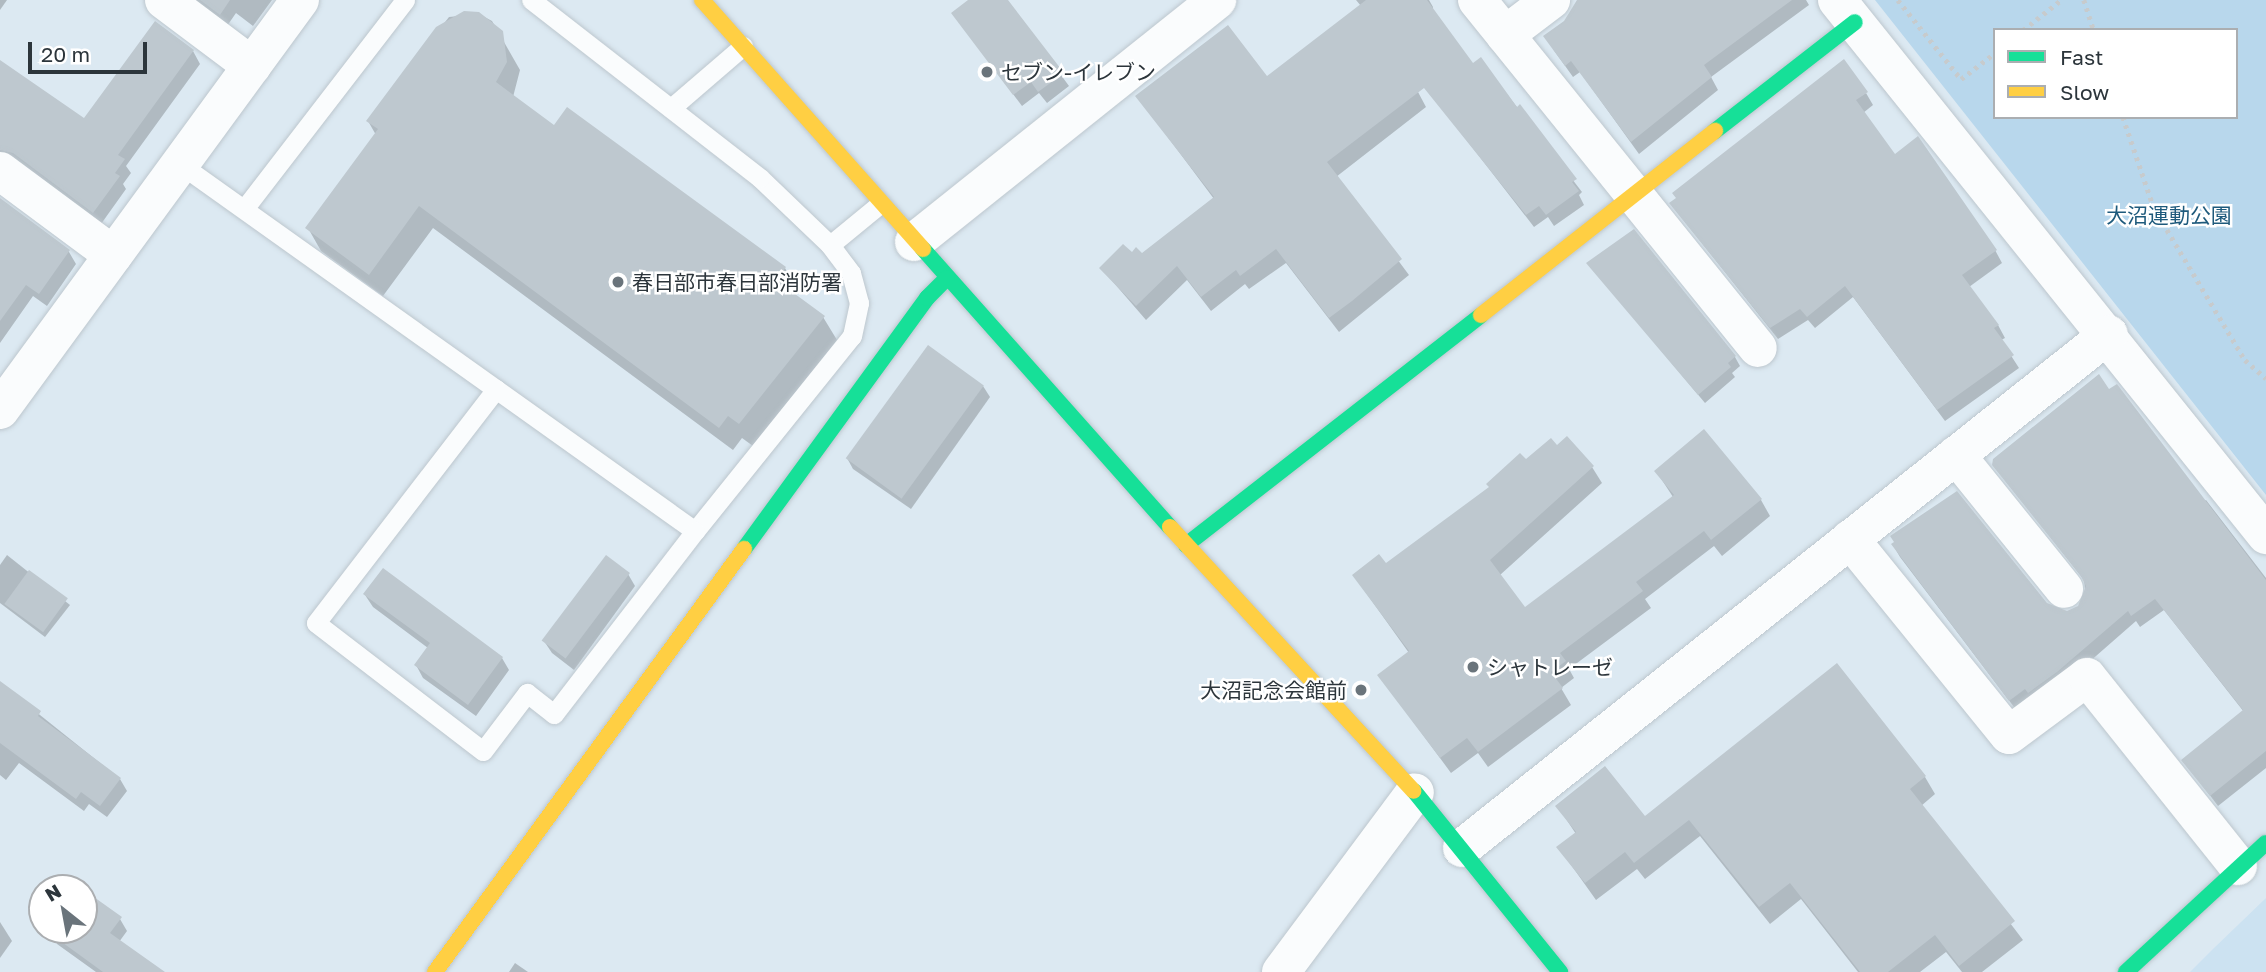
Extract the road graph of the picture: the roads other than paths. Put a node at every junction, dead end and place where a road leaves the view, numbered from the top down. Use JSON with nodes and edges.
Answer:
{"nodes":[{"id":1,"x":164,"y":0,"type":"edge"},
{"id":2,"x":300,"y":0,"type":"edge"},
{"id":3,"x":405,"y":0,"type":"edge"},
{"id":4,"x":531,"y":0,"type":"edge"},
{"id":5,"x":702,"y":0,"type":"edge"},
{"id":6,"x":1217,"y":0,"type":"edge"},
{"id":7,"x":1478,"y":0,"type":"edge"},
{"id":8,"x":1551,"y":0,"type":"edge"},
{"id":9,"x":1846,"y":11,"type":"edge"},
{"id":10,"x":1505,"y":35,"type":"junction"},
{"id":11,"x":743,"y":46,"type":"junction"},
{"id":12,"x":252,"y":66,"type":"junction"},
{"id":13,"x":671,"y":108,"type":"junction"},
{"id":14,"x":180,"y":164,"type":"junction"},
{"id":15,"x":0,"y":172,"type":"edge"},
{"id":16,"x":1633,"y":195,"type":"junction"},
{"id":17,"x":880,"y":204,"type":"junction"},
{"id":18,"x":244,"y":209,"type":"junction"},
{"id":19,"x":914,"y":242,"type":"junction"},
{"id":20,"x":830,"y":245,"type":"junction"},
{"id":21,"x":113,"y":255,"type":"junction"},
{"id":22,"x":947,"y":278,"type":"junction"},
{"id":23,"x":2109,"y":334,"type":"junction"},
{"id":24,"x":1758,"y":348,"type":"dead end"},
{"id":25,"x":496,"y":389,"type":"junction"},
{"id":26,"x":0,"y":410,"type":"edge"},
{"id":27,"x":1956,"y":455,"type":"junction"},
{"id":28,"x":695,"y":531,"type":"junction"},
{"id":29,"x":2266,"y":535,"type":"edge"},
{"id":30,"x":1850,"y":539,"type":"junction"},
{"id":31,"x":1186,"y":545,"type":"junction"},
{"id":32,"x":2064,"y":589,"type":"dead end"},
{"id":33,"x":1415,"y":792,"type":"junction"},
{"id":34,"x":1462,"y":848,"type":"junction"},
{"id":35,"x":2252,"y":854,"type":"edge"},
{"id":36,"x":435,"y":972,"type":"edge"},
{"id":37,"x":1281,"y":972,"type":"edge"},
{"id":38,"x":1560,"y":972,"type":"edge"},
{"id":39,"x":2126,"y":972,"type":"edge"}],
"edges":[{"from":1,"to":12,"type":"street"},
{"from":2,"to":12,"type":"street"},
{"from":3,"to":18,"type":"lane"},
{"from":4,"to":13,"type":"lane"},
{"from":5,"to":11,"type":"street"},
{"from":6,"to":19,"type":"street"},
{"from":7,"to":10,"type":"street"},
{"from":8,"to":10,"type":"street"},
{"from":9,"to":16,"type":"street"},
{"from":9,"to":23,"type":"street"},
{"from":10,"to":16,"type":"street"},
{"from":11,"to":13,"type":"lane"},
{"from":11,"to":17,"type":"street"},
{"from":12,"to":14,"type":"street"},
{"from":13,"to":20,"type":"lane"},
{"from":14,"to":18,"type":"lane"},
{"from":14,"to":21,"type":"street"},
{"from":15,"to":21,"type":"street"},
{"from":16,"to":24,"type":"street"},
{"from":16,"to":31,"type":"street"},
{"from":17,"to":19,"type":"street"},
{"from":17,"to":20,"type":"lane"},
{"from":18,"to":25,"type":"lane"},
{"from":19,"to":22,"type":"street"},
{"from":20,"to":28,"type":"lane"},
{"from":21,"to":26,"type":"street"},
{"from":22,"to":31,"type":"street"},
{"from":22,"to":36,"type":"street"},
{"from":23,"to":27,"type":"street"},
{"from":23,"to":29,"type":"street"},
{"from":25,"to":28,"type":"lane"},
{"from":25,"to":28,"type":"lane"},
{"from":27,"to":30,"type":"street"},
{"from":27,"to":32,"type":"street"},
{"from":30,"to":34,"type":"street"},
{"from":30,"to":35,"type":"street"},
{"from":31,"to":33,"type":"street"},
{"from":33,"to":34,"type":"street"},
{"from":33,"to":37,"type":"street"},
{"from":34,"to":38,"type":"street"},
{"from":35,"to":39,"type":"street"}]}
